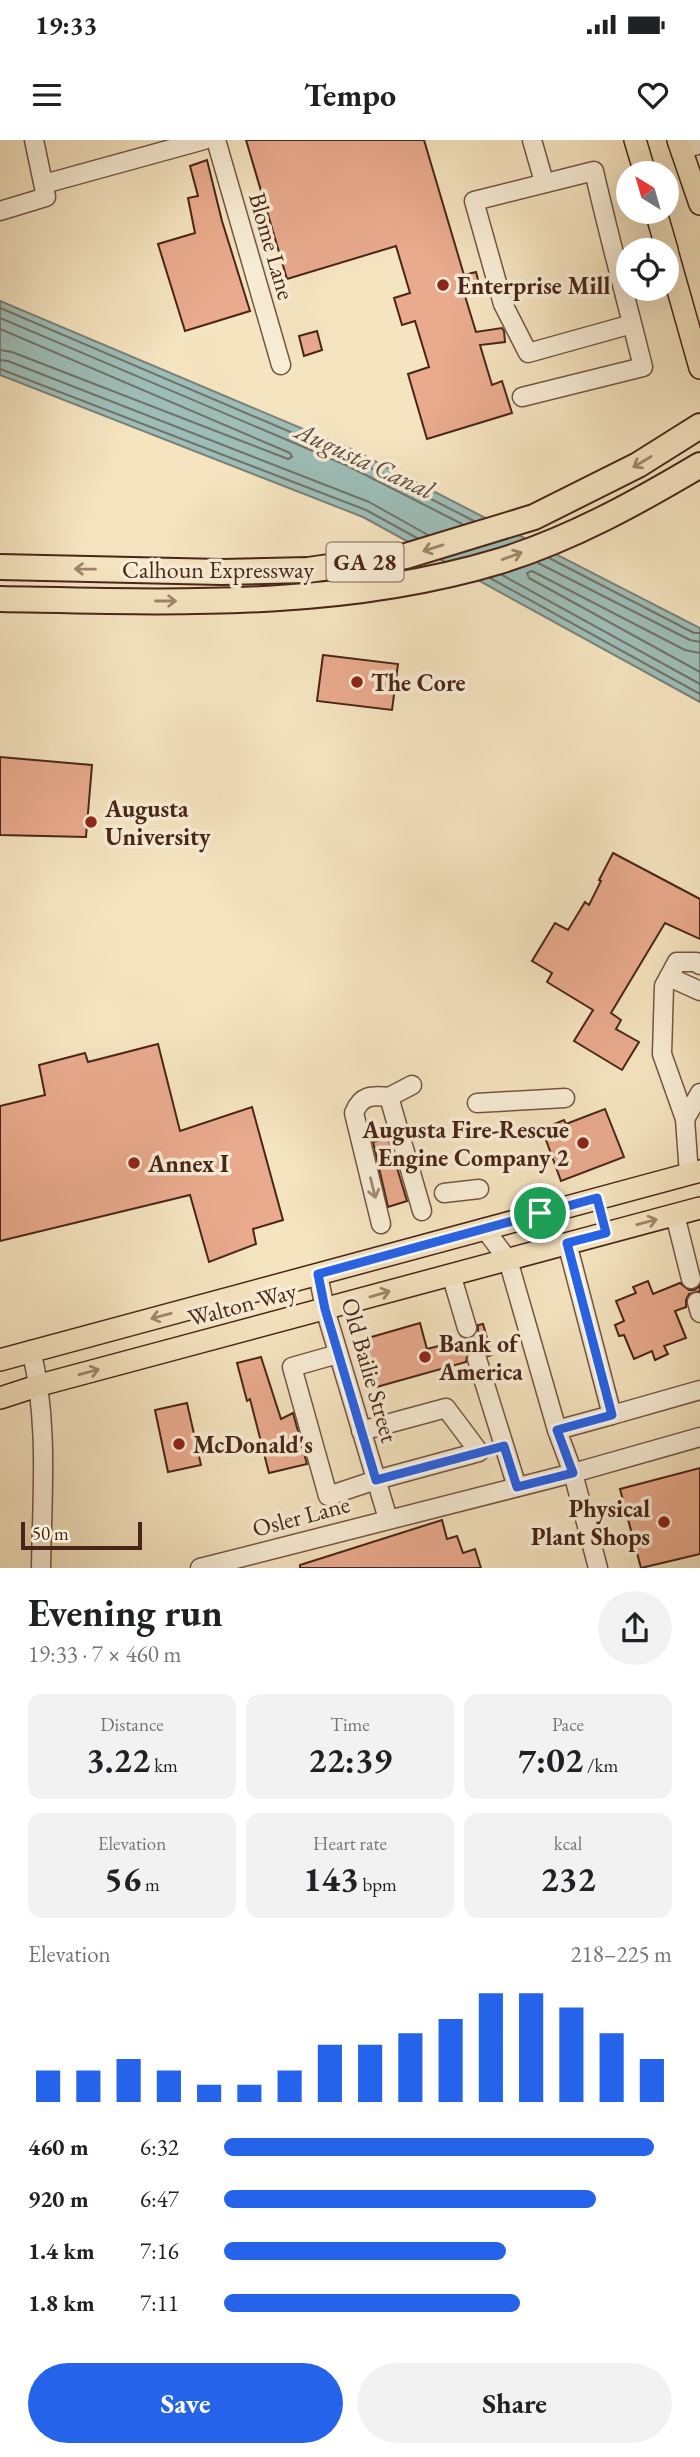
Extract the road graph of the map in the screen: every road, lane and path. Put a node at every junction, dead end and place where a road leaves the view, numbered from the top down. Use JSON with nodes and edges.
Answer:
{"nodes":[{"id":1,"x":34,"y":140,"type":"edge"},
{"id":2,"x":204,"y":140,"type":"edge"},
{"id":3,"x":216,"y":140,"type":"edge"},
{"id":4,"x":532,"y":140,"type":"edge"},
{"id":5,"x":635,"y":140,"type":"edge"},
{"id":6,"x":687,"y":145,"type":"edge"},
{"id":7,"x":641,"y":161,"type":"edge"},
{"id":8,"x":544,"y":182,"type":"junction"},
{"id":9,"x":44,"y":184,"type":"junction"},
{"id":10,"x":700,"y":204,"type":"edge"},
{"id":11,"x":0,"y":211,"type":"edge"},
{"id":12,"x":679,"y":274,"type":"edge"},
{"id":13,"x":690,"y":295,"type":"edge"},
{"id":14,"x":632,"y":324,"type":"junction"},
{"id":15,"x":281,"y":365,"type":"dead end"},
{"id":16,"x":700,"y":368,"type":"edge"},
{"id":17,"x":522,"y":397,"type":"dead end"},
{"id":18,"x":700,"y":426,"type":"edge"},
{"id":19,"x":700,"y":465,"type":"edge"},
{"id":20,"x":0,"y":567,"type":"edge"},
{"id":21,"x":0,"y":599,"type":"edge"},
{"id":22,"x":700,"y":965,"type":"edge"},
{"id":23,"x":669,"y":977,"type":"junction"},
{"id":24,"x":700,"y":991,"type":"edge"},
{"id":25,"x":412,"y":1085,"type":"dead end"},
{"id":26,"x":700,"y":1093,"type":"edge"},
{"id":27,"x":389,"y":1097,"type":"junction"},
{"id":28,"x":565,"y":1098,"type":"dead end"},
{"id":29,"x":477,"y":1103,"type":"dead end"},
{"id":30,"x":693,"y":1117,"type":"edge"},
{"id":31,"x":700,"y":1143,"type":"edge"},
{"id":32,"x":695,"y":1172,"type":"edge"},
{"id":33,"x":480,"y":1189,"type":"dead end"},
{"id":34,"x":444,"y":1193,"type":"dead end"},
{"id":35,"x":597,"y":1198,"type":"junction"},
{"id":36,"x":700,"y":1208,"type":"edge"},
{"id":37,"x":422,"y":1211,"type":"dead end"},
{"id":38,"x":675,"y":1214,"type":"junction"},
{"id":39,"x":382,"y":1224,"type":"dead end"},
{"id":40,"x":484,"y":1228,"type":"junction"},
{"id":41,"x":606,"y":1233,"type":"junction"},
{"id":42,"x":567,"y":1243,"type":"junction"},
{"id":43,"x":508,"y":1260,"type":"junction"},
{"id":44,"x":318,"y":1274,"type":"junction"},
{"id":45,"x":451,"y":1274,"type":"junction"},
{"id":46,"x":691,"y":1279,"type":"dead end"},
{"id":47,"x":325,"y":1309,"type":"junction"},
{"id":48,"x":467,"y":1328,"type":"tunnel mouth"},
{"id":49,"x":31,"y":1350,"type":"junction"},
{"id":50,"x":338,"y":1354,"type":"junction"},
{"id":51,"x":477,"y":1359,"type":"tunnel mouth"},
{"id":52,"x":0,"y":1360,"type":"edge"},
{"id":53,"x":40,"y":1385,"type":"junction"},
{"id":54,"x":700,"y":1390,"type":"edge"},
{"id":55,"x":0,"y":1398,"type":"edge"},
{"id":56,"x":612,"y":1415,"type":"junction"},
{"id":57,"x":557,"y":1430,"type":"junction"},
{"id":58,"x":361,"y":1431,"type":"junction"},
{"id":59,"x":700,"y":1437,"type":"edge"},
{"id":60,"x":504,"y":1446,"type":"junction"},
{"id":61,"x":479,"y":1452,"type":"junction"},
{"id":62,"x":573,"y":1473,"type":"junction"},
{"id":63,"x":376,"y":1480,"type":"junction"},
{"id":64,"x":517,"y":1487,"type":"junction"},
{"id":65,"x":387,"y":1519,"type":"junction"},
{"id":66,"x":225,"y":1565,"type":"edge"},
{"id":67,"x":41,"y":1568,"type":"edge"},
{"id":68,"x":200,"y":1568,"type":"edge"},
{"id":69,"x":598,"y":1568,"type":"edge"}],
"edges":[{"from":1,"to":9,"type":"street"},
{"from":2,"to":9,"type":"street"},
{"from":3,"to":15,"type":"street","name":"Blome Lane"},
{"from":4,"to":8,"type":"street"},
{"from":5,"to":7,"type":"main road"},
{"from":6,"to":10,"type":"main road"},
{"from":8,"to":14,"type":"street"},
{"from":8,"to":14,"type":"street"},
{"from":9,"to":11,"type":"street"},
{"from":12,"to":13,"type":"main road"},
{"from":13,"to":16,"type":"main road"},
{"from":14,"to":17,"type":"street"},
{"from":18,"to":20,"type":"highway","name":"Calhoun Expressway","number":"GA 28","one_way":true},
{"from":21,"to":19,"type":"highway","name":"Calhoun Expressway","number":"GA 28","one_way":true},
{"from":22,"to":23,"type":"street"},
{"from":23,"to":24,"type":"street"},
{"from":23,"to":30,"type":"street"},
{"from":25,"to":27,"type":"street"},
{"from":26,"to":30,"type":"street"},
{"from":27,"to":37,"type":"street"},
{"from":27,"to":39,"type":"street","one_way":true},
{"from":28,"to":29,"type":"street"},
{"from":30,"to":31,"type":"street"},
{"from":30,"to":32,"type":"street"},
{"from":32,"to":35,"type":"main road","name":"Walton Way"},
{"from":33,"to":34,"type":"street"},
{"from":35,"to":40,"type":"main road","name":"Walton Way"},
{"from":35,"to":41,"type":"main road"},
{"from":36,"to":38,"type":"main road","name":"Walton Way"},
{"from":41,"to":38,"type":"main road","name":"Walton Way","one_way":true},
{"from":38,"to":46,"type":"street"},
{"from":40,"to":43,"type":"street"},
{"from":40,"to":44,"type":"main road","name":"Walton Way"},
{"from":41,"to":42,"type":"main road","name":"Walton Way"},
{"from":42,"to":43,"type":"main road","name":"Walton Way"},
{"from":42,"to":56,"type":"street"},
{"from":43,"to":45,"type":"main road","name":"Walton Way"},
{"from":43,"to":57,"type":"street"},
{"from":44,"to":47,"type":"street","name":"Old Bailie Street"},
{"from":44,"to":49,"type":"main road","name":"Walton Way","one_way":true},
{"from":47,"to":45,"type":"main road","name":"Walton Way","one_way":true},
{"from":45,"to":48,"type":"street"},
{"from":47,"to":50,"type":"street","name":"Old Bailie Street"},
{"from":53,"to":47,"type":"main road","name":"Walton Way","one_way":true},
{"from":49,"to":52,"type":"main road","name":"Walton Way"},
{"from":49,"to":53,"type":"street"},
{"from":50,"to":58,"type":"street","name":"Old Bailie Street"},
{"from":50,"to":63,"type":"street"},
{"from":51,"to":60,"type":"street"},
{"from":53,"to":55,"type":"main road","name":"Walton Way"},
{"from":53,"to":67,"type":"street"},
{"from":54,"to":56,"type":"street"},
{"from":56,"to":57,"type":"street"},
{"from":57,"to":62,"type":"street"},
{"from":58,"to":61,"type":"street"},
{"from":58,"to":63,"type":"street","name":"Old Bailie Street"},
{"from":59,"to":62,"type":"street","name":"Osler Lane"},
{"from":60,"to":61,"type":"street"},
{"from":60,"to":64,"type":"street"},
{"from":61,"to":63,"type":"street"},
{"from":62,"to":64,"type":"street","name":"Osler Lane"},
{"from":62,"to":69,"type":"street"},
{"from":63,"to":65,"type":"street","name":"Old Bailie Street"},
{"from":64,"to":65,"type":"street","name":"Osler Lane"},
{"from":65,"to":66,"type":"street","name":"Osler Lane"},
{"from":66,"to":68,"type":"street","name":"Osler Lane"}]}
